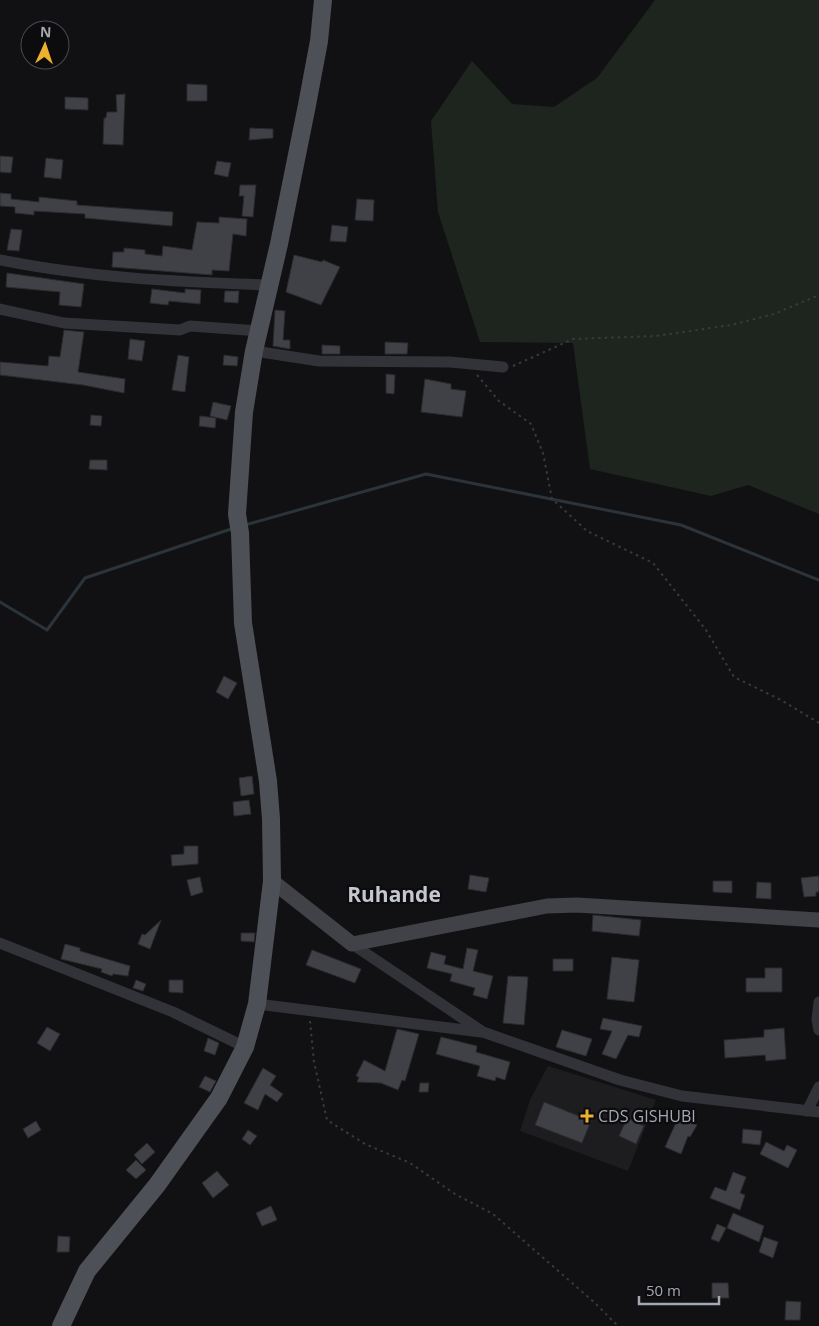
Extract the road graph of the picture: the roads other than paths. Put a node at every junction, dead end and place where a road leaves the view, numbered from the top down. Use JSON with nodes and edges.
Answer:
{"nodes":[{"id":1,"x":323,"y":0,"type":"edge"},
{"id":2,"x":0,"y":260,"type":"edge"},
{"id":3,"x":270,"y":284,"type":"junction"},
{"id":4,"x":0,"y":308,"type":"edge"},
{"id":5,"x":260,"y":330,"type":"junction"},
{"id":6,"x":254,"y":351,"type":"junction"},
{"id":7,"x":504,"y":367,"type":"road end"},
{"id":8,"x":272,"y":881,"type":"junction"},
{"id":9,"x":819,"y":920,"type":"edge"},
{"id":10,"x":0,"y":943,"type":"edge"},
{"id":11,"x":352,"y":944,"type":"junction"},
{"id":12,"x":819,"y":1002,"type":"edge"},
{"id":13,"x":256,"y":1004,"type":"junction"},
{"id":14,"x":819,"y":1030,"type":"edge"},
{"id":15,"x":483,"y":1032,"type":"junction"},
{"id":16,"x":245,"y":1047,"type":"junction"},
{"id":17,"x":819,"y":1088,"type":"edge"},
{"id":18,"x":807,"y":1111,"type":"junction"},
{"id":19,"x":819,"y":1112,"type":"edge"},
{"id":20,"x":61,"y":1326,"type":"edge"}],
"edges":[{"from":1,"to":3,"type":"main road"},
{"from":2,"to":3,"type":"street"},
{"from":3,"to":5,"type":"main road"},
{"from":4,"to":5,"type":"street"},
{"from":5,"to":6,"type":"main road"},
{"from":6,"to":7,"type":"street"},
{"from":6,"to":8,"type":"main road"},
{"from":8,"to":11,"type":"main road"},
{"from":8,"to":13,"type":"main road"},
{"from":9,"to":11,"type":"main road"},
{"from":10,"to":16,"type":"street"},
{"from":11,"to":15,"type":"street"},
{"from":12,"to":14,"type":"street"},
{"from":13,"to":15,"type":"street"},
{"from":13,"to":16,"type":"main road"},
{"from":15,"to":18,"type":"street"},
{"from":16,"to":20,"type":"main road"},
{"from":17,"to":18,"type":"street"},
{"from":18,"to":19,"type":"street"}]}
